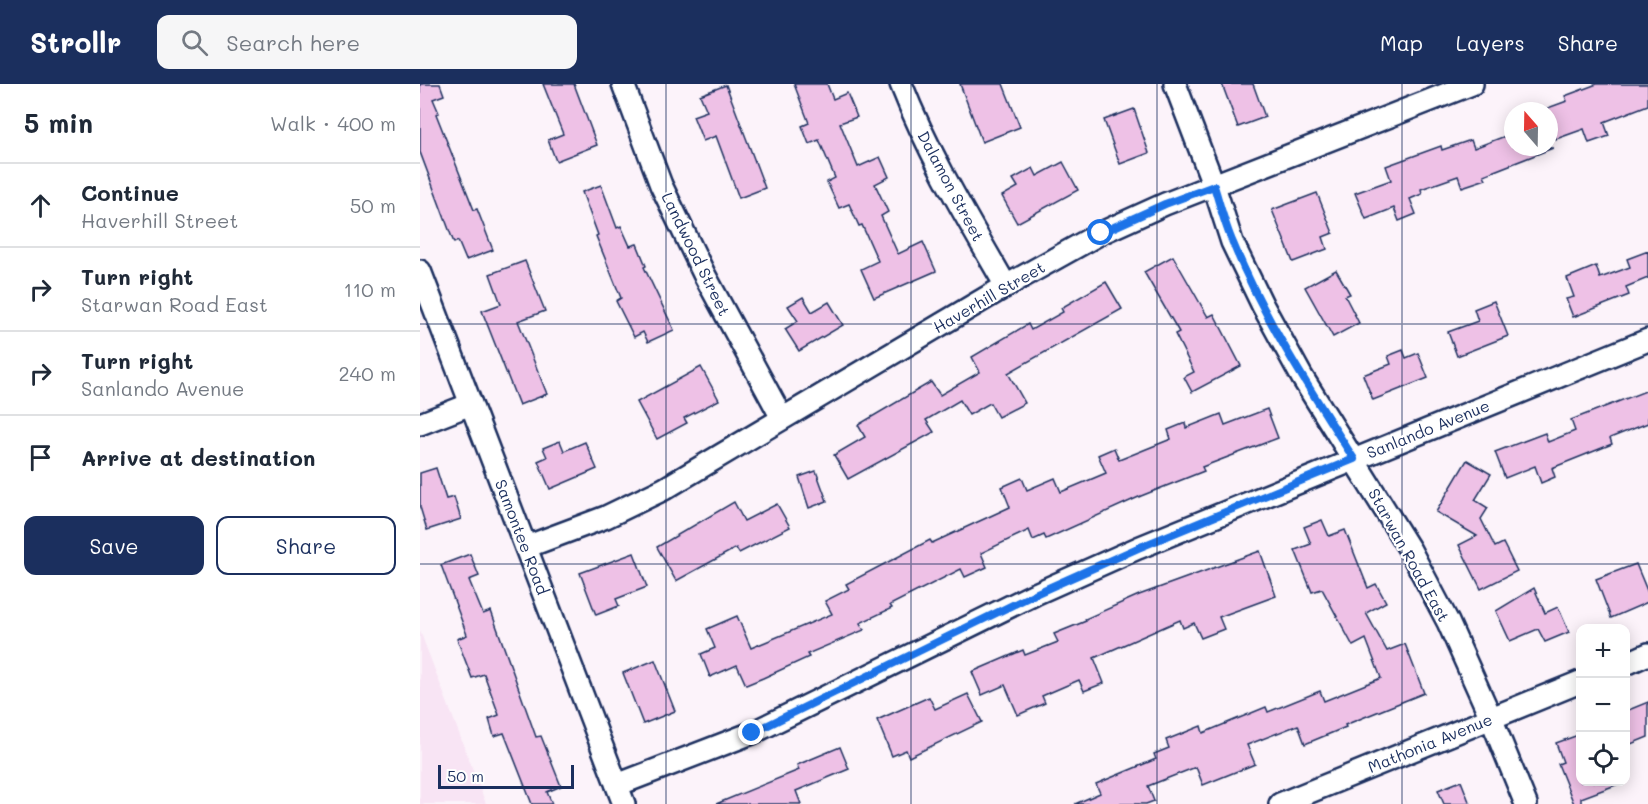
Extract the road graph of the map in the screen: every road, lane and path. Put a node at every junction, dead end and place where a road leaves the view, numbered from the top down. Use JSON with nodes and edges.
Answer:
{"nodes":[{"id":1,"x":622,"y":84,"type":"edge"},
{"id":2,"x":902,"y":84,"type":"edge"},
{"id":3,"x":1175,"y":84,"type":"edge"},
{"id":4,"x":1472,"y":84,"type":"edge"},
{"id":5,"x":1214,"y":186,"type":"junction"},
{"id":6,"x":420,"y":271,"type":"edge"},
{"id":7,"x":1006,"y":286,"type":"junction"},
{"id":8,"x":1648,"y":340,"type":"edge"},
{"id":9,"x":471,"y":404,"type":"junction"},
{"id":10,"x":782,"y":418,"type":"junction"},
{"id":11,"x":420,"y":424,"type":"edge"},
{"id":12,"x":1354,"y":459,"type":"junction"},
{"id":13,"x":525,"y":547,"type":"junction"},
{"id":14,"x":1648,"y":654,"type":"edge"},
{"id":15,"x":1630,"y":661,"type":"edge"},
{"id":16,"x":1576,"y":684,"type":"edge"},
{"id":17,"x":1491,"y":718,"type":"junction"},
{"id":18,"x":621,"y":794,"type":"edge"},
{"id":19,"x":1280,"y":804,"type":"edge"},
{"id":20,"x":1526,"y":804,"type":"edge"}],
"edges":[{"from":1,"to":10,"type":"street","name":"Landwood Street"},
{"from":2,"to":7,"type":"street","name":"Dalamon Street"},
{"from":3,"to":5,"type":"street","name":"Starwan Road East"},
{"from":4,"to":5,"type":"street","name":"Haverhill Street"},
{"from":5,"to":7,"type":"street","name":"Haverhill Street"},
{"from":5,"to":12,"type":"street","name":"Starwan Road East"},
{"from":6,"to":9,"type":"street","name":"Samontee Road"},
{"from":7,"to":10,"type":"street","name":"Haverhill Street"},
{"from":8,"to":12,"type":"street","name":"Sanlando Avenue"},
{"from":9,"to":11,"type":"street"},
{"from":9,"to":13,"type":"street","name":"Samontee Road"},
{"from":10,"to":13,"type":"street","name":"Haverhill Street"},
{"from":12,"to":17,"type":"street","name":"Starwan Road East"},
{"from":12,"to":18,"type":"street","name":"Sanlando Avenue"},
{"from":13,"to":18,"type":"street","name":"Samontee Road"},
{"from":14,"to":15,"type":"street"},
{"from":16,"to":17,"type":"street","name":"Mathonia Avenue"},
{"from":17,"to":19,"type":"street","name":"Mathonia Avenue"},
{"from":17,"to":20,"type":"street","name":"Starwan Road East"}]}
